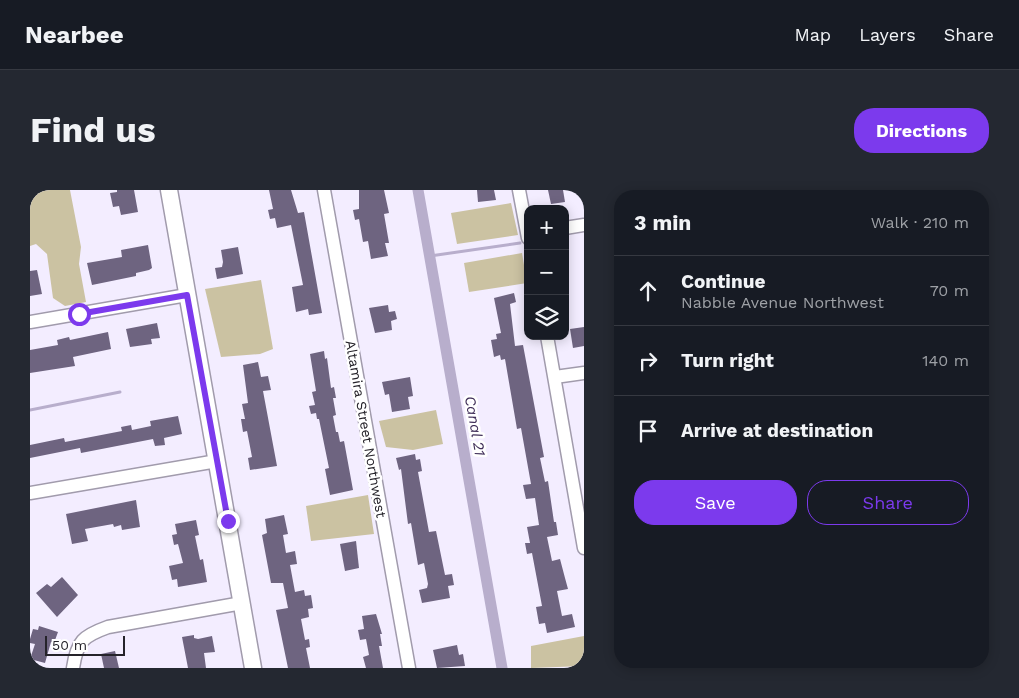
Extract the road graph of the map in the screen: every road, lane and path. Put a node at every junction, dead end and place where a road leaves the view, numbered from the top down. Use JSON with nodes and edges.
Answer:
{"nodes":[{"id":1,"x":169,"y":190,"type":"edge"},
{"id":2,"x":324,"y":190,"type":"edge"},
{"id":3,"x":519,"y":190,"type":"edge"},
{"id":4,"x":524,"y":218,"type":"edge"},
{"id":5,"x":584,"y":225,"type":"edge"},
{"id":6,"x":569,"y":227,"type":"edge"},
{"id":7,"x":187,"y":295,"type":"junction"},
{"id":8,"x":30,"y":322,"type":"edge"},
{"id":9,"x":548,"y":340,"type":"edge"},
{"id":10,"x":584,"y":373,"type":"edge"},
{"id":11,"x":555,"y":377,"type":"junction"},
{"id":12,"x":217,"y":461,"type":"junction"},
{"id":13,"x":30,"y":494,"type":"edge"},
{"id":14,"x":582,"y":521,"type":"edge"},
{"id":15,"x":584,"y":548,"type":"edge"},
{"id":16,"x":242,"y":603,"type":"junction"},
{"id":17,"x":73,"y":668,"type":"edge"},
{"id":18,"x":253,"y":668,"type":"edge"},
{"id":19,"x":409,"y":668,"type":"edge"}],
"edges":[{"from":1,"to":7,"type":"street"},
{"from":2,"to":19,"type":"street","name":"Altamira Street Northwest"},
{"from":3,"to":4,"type":"street"},
{"from":5,"to":6,"type":"street"},
{"from":7,"to":8,"type":"street"},
{"from":7,"to":12,"type":"street"},
{"from":9,"to":11,"type":"street"},
{"from":10,"to":11,"type":"street"},
{"from":11,"to":14,"type":"street"},
{"from":12,"to":13,"type":"street"},
{"from":12,"to":16,"type":"street"},
{"from":14,"to":15,"type":"street"},
{"from":16,"to":17,"type":"street"},
{"from":16,"to":18,"type":"street"}]}
